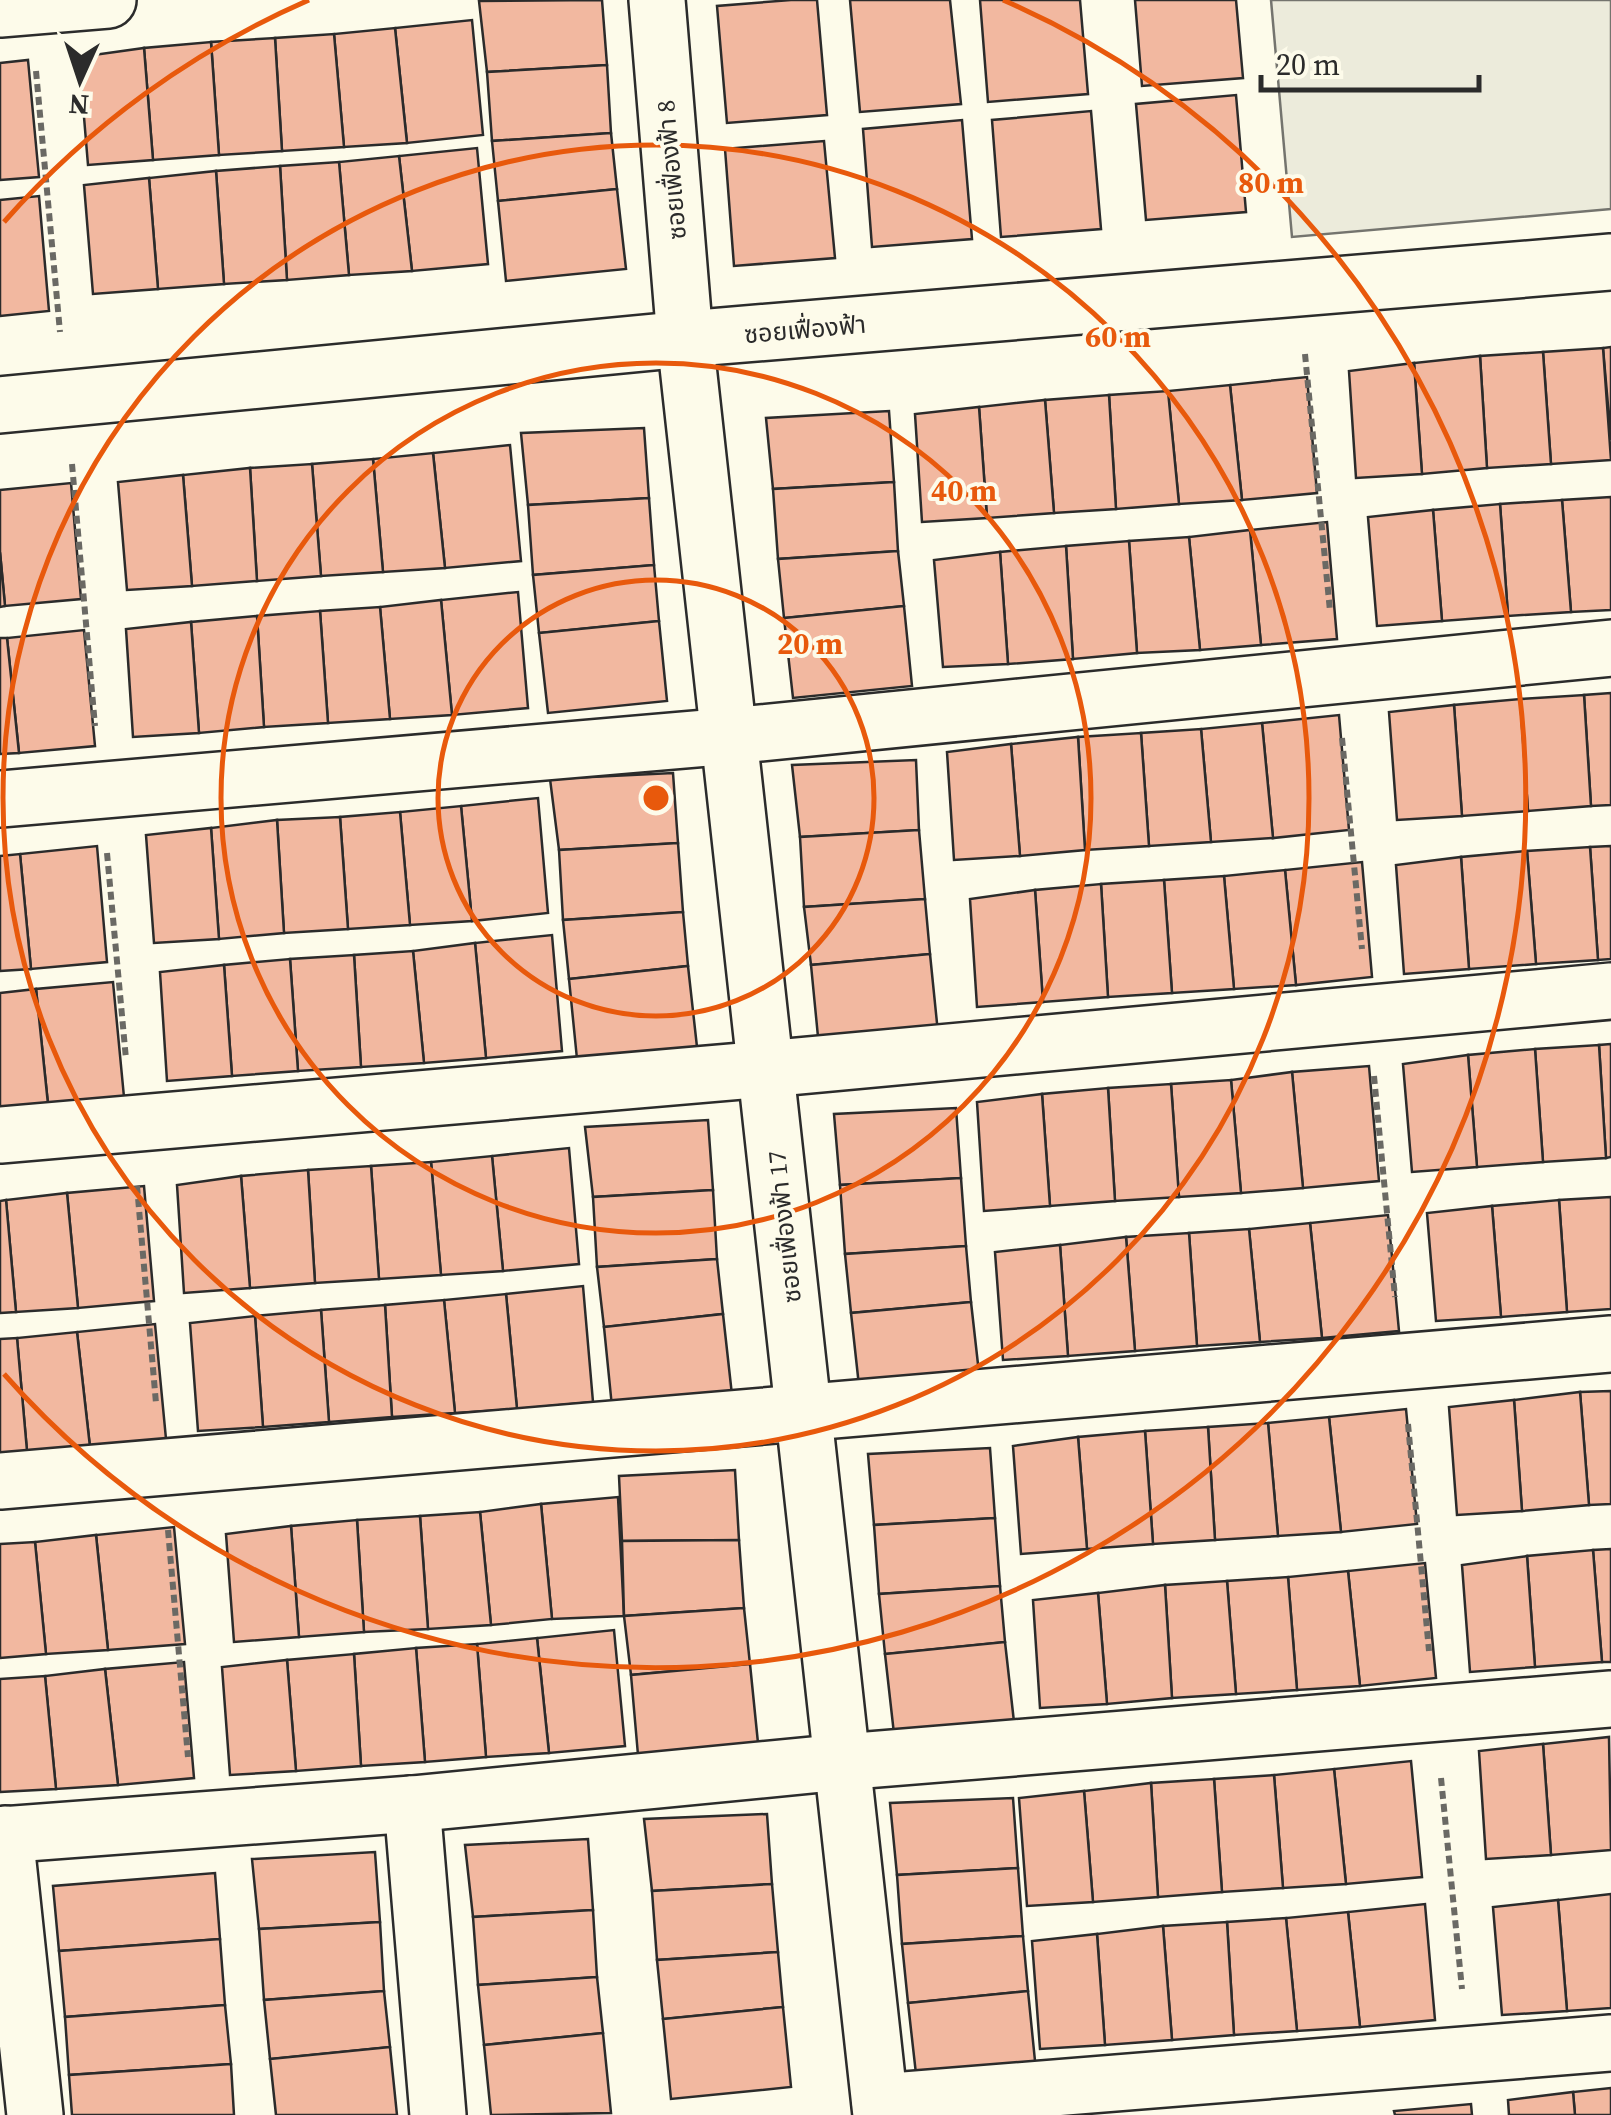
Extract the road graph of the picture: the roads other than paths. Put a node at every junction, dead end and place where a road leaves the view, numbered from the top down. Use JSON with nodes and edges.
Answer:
{"nodes":[{"id":1,"x":108,"y":0,"type":"edge"},
{"id":2,"x":657,"y":0,"type":"edge"},
{"id":3,"x":15,"y":8,"type":"edge"},
{"id":4,"x":1611,"y":262,"type":"edge"},
{"id":5,"x":686,"y":339,"type":"junction"},
{"id":6,"x":0,"y":405,"type":"edge"},
{"id":7,"x":1611,"y":648,"type":"edge"},
{"id":8,"x":730,"y":736,"type":"junction"},
{"id":9,"x":0,"y":798,"type":"edge"},
{"id":10,"x":1611,"y":991,"type":"edge"},
{"id":11,"x":766,"y":1069,"type":"junction"},
{"id":12,"x":0,"y":1135,"type":"edge"},
{"id":13,"x":1611,"y":1344,"type":"edge"},
{"id":14,"x":804,"y":1411,"type":"junction"},
{"id":15,"x":0,"y":1481,"type":"edge"},
{"id":16,"x":1611,"y":1699,"type":"edge"},
{"id":17,"x":842,"y":1762,"type":"junction"},
{"id":18,"x":412,"y":1804,"type":"junction"},
{"id":19,"x":2,"y":1834,"type":"edge"},
{"id":20,"x":1611,"y":2043,"type":"edge"},
{"id":21,"x":880,"y":2108,"type":"edge"},
{"id":22,"x":35,"y":2115,"type":"edge"},
{"id":23,"x":438,"y":2115,"type":"edge"}],
"edges":[{"from":1,"to":3,"type":"street"},
{"from":2,"to":5,"type":"street","name":"ซอยเฟื่องฟ้า 8"},
{"from":4,"to":5,"type":"street","name":"ซอยเฟื่องฟ้า"},
{"from":5,"to":6,"type":"street","name":"ซอยเฟื่องฟ้า"},
{"from":5,"to":8,"type":"street","name":"ซอยเฟื่องฟ้า 17"},
{"from":7,"to":8,"type":"street"},
{"from":8,"to":9,"type":"street"},
{"from":8,"to":11,"type":"street","name":"ซอยเฟื่องฟ้า 17"},
{"from":10,"to":11,"type":"street"},
{"from":11,"to":12,"type":"street"},
{"from":11,"to":14,"type":"street","name":"ซอยเฟื่องฟ้า 17"},
{"from":13,"to":14,"type":"street"},
{"from":14,"to":15,"type":"street"},
{"from":14,"to":17,"type":"street","name":"ซอยเฟื่องฟ้า 17"},
{"from":16,"to":17,"type":"street"},
{"from":17,"to":18,"type":"street"},
{"from":17,"to":21,"type":"street","name":"ซอยเฟื่องฟ้า 17"},
{"from":18,"to":19,"type":"street"},
{"from":18,"to":23,"type":"street"},
{"from":19,"to":22,"type":"street"},
{"from":20,"to":21,"type":"street"}]}
